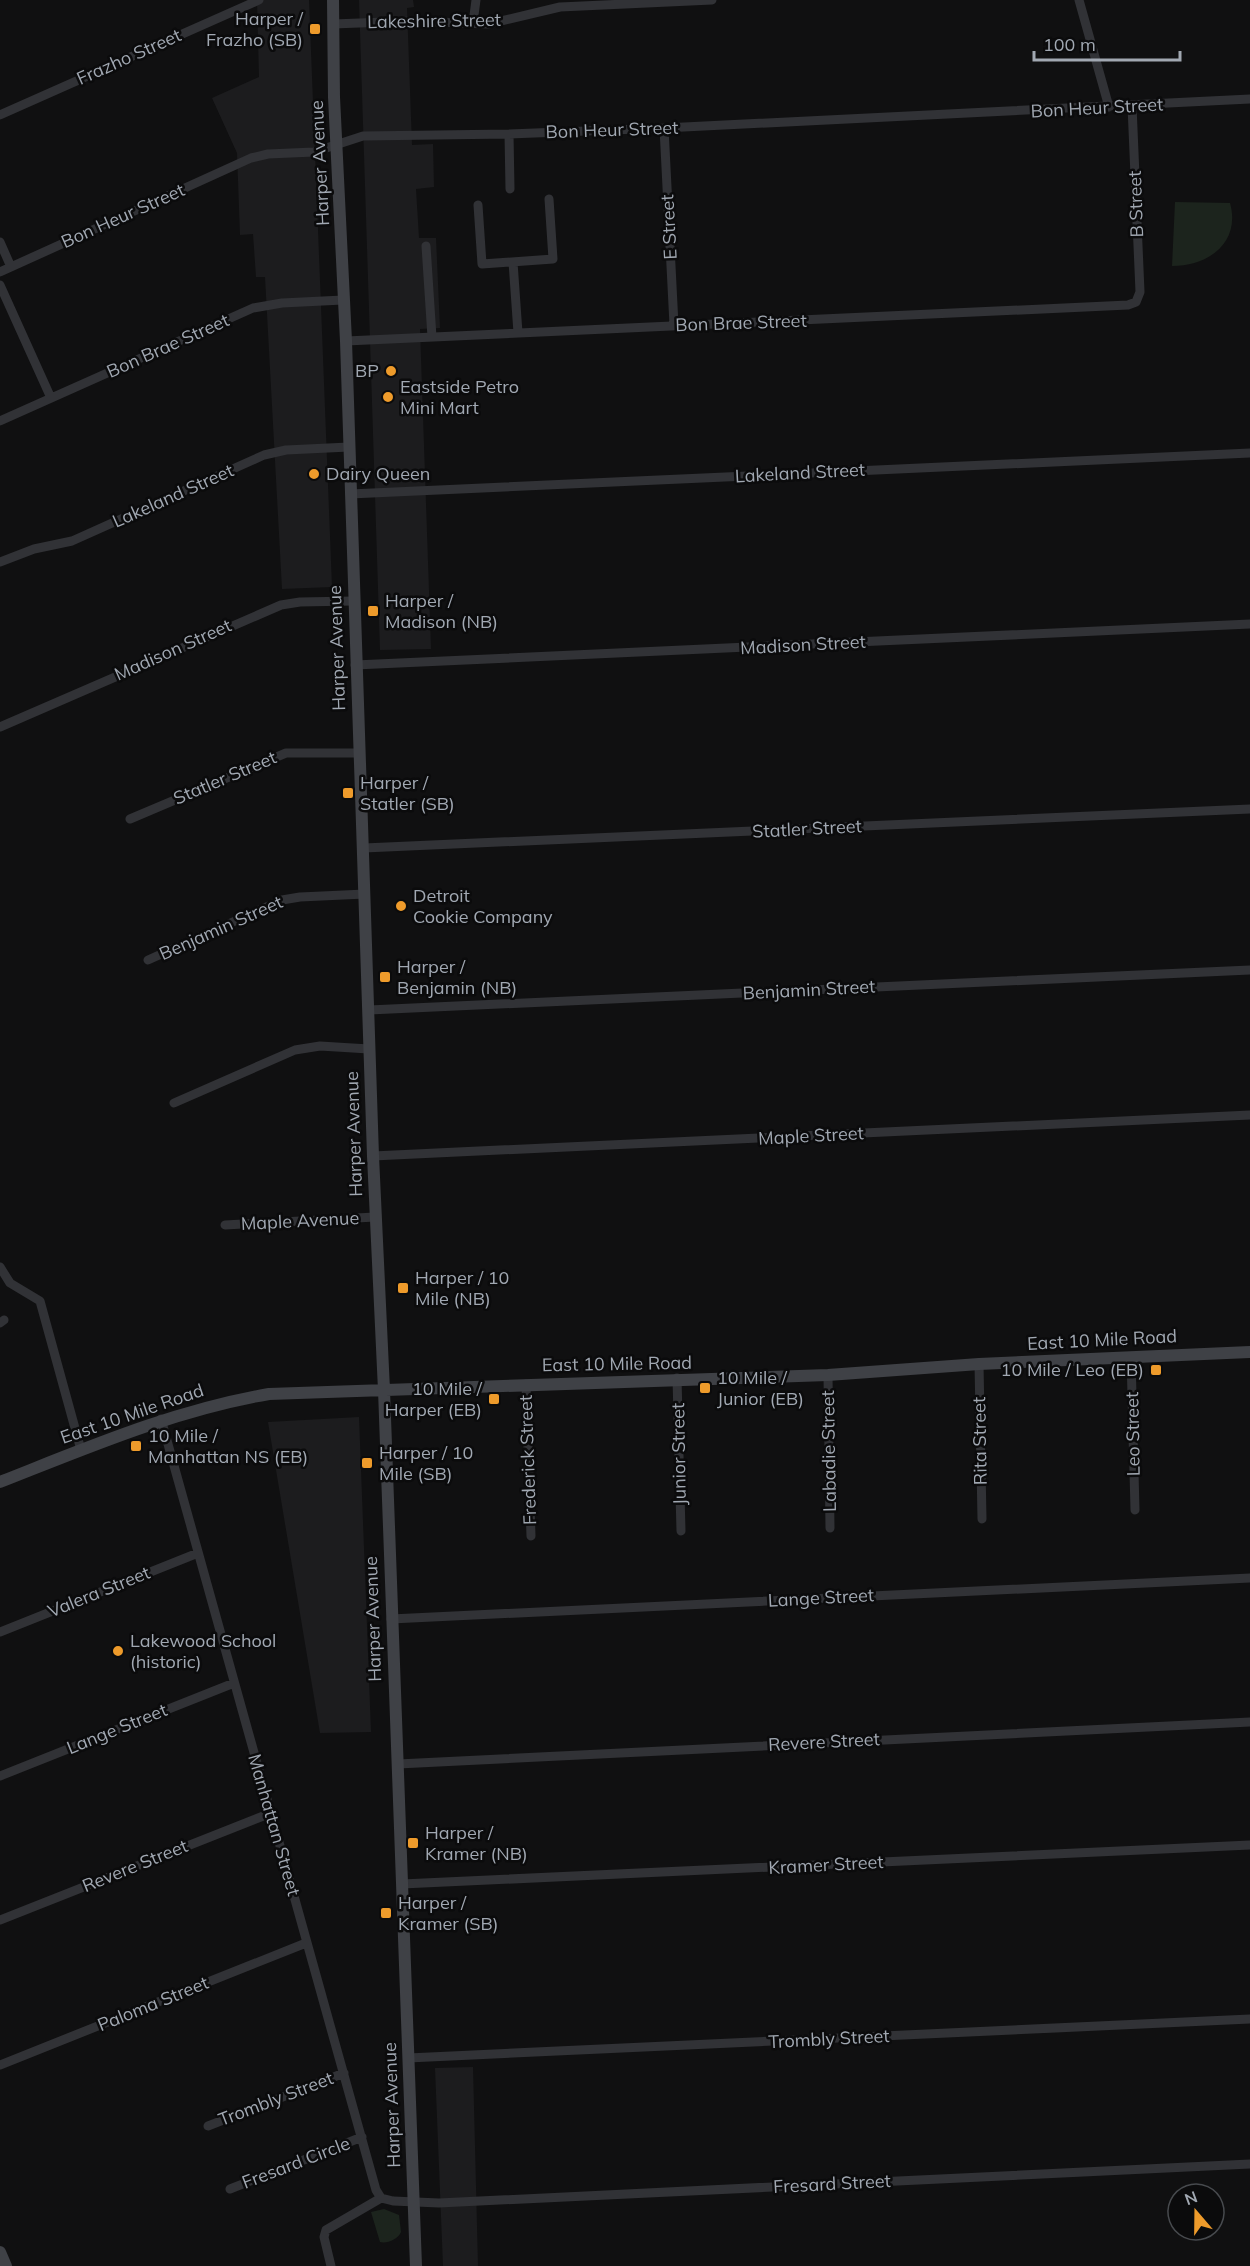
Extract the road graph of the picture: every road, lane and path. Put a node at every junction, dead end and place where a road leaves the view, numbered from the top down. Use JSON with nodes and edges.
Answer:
{"nodes":[{"id":1,"x":259,"y":0,"type":"edge"},
{"id":2,"x":333,"y":0,"type":"edge"},
{"id":3,"x":476,"y":0,"type":"edge"},
{"id":4,"x":712,"y":0,"type":"edge"},
{"id":5,"x":1079,"y":0,"type":"edge"},
{"id":6,"x":473,"y":23,"type":"junction"},
{"id":7,"x":333,"y":24,"type":"junction"},
{"id":8,"x":1250,"y":99,"type":"edge"},
{"id":9,"x":1132,"y":106,"type":"junction"},
{"id":10,"x":1109,"y":107,"type":"junction"},
{"id":11,"x":0,"y":115,"type":"edge"},
{"id":12,"x":664,"y":128,"type":"junction"},
{"id":13,"x":509,"y":134,"type":"junction"},
{"id":14,"x":338,"y":144,"type":"junction"},
{"id":15,"x":510,"y":189,"type":"dead end"},
{"id":16,"x":549,"y":199,"type":"dead end"},
{"id":17,"x":478,"y":205,"type":"dead end"},
{"id":18,"x":0,"y":242,"type":"edge"},
{"id":19,"x":426,"y":246,"type":"dead end"},
{"id":20,"x":513,"y":262,"type":"junction"},
{"id":21,"x":11,"y":267,"type":"junction"},
{"id":22,"x":0,"y":272,"type":"edge"},
{"id":23,"x":0,"y":285,"type":"edge"},
{"id":24,"x":343,"y":300,"type":"junction"},
{"id":25,"x":1136,"y":302,"type":"joint"},
{"id":26,"x":674,"y":325,"type":"junction"},
{"id":27,"x":518,"y":333,"type":"junction"},
{"id":28,"x":432,"y":337,"type":"junction"},
{"id":29,"x":346,"y":341,"type":"junction"},
{"id":30,"x":51,"y":398,"type":"junction"},
{"id":31,"x":0,"y":421,"type":"edge"},
{"id":32,"x":349,"y":447,"type":"junction"},
{"id":33,"x":1250,"y":453,"type":"edge"},
{"id":34,"x":350,"y":494,"type":"junction"},
{"id":35,"x":0,"y":562,"type":"edge"},
{"id":36,"x":353,"y":601,"type":"junction"},
{"id":37,"x":1250,"y":624,"type":"edge"},
{"id":38,"x":355,"y":665,"type":"junction"},
{"id":39,"x":0,"y":727,"type":"edge"},
{"id":40,"x":359,"y":753,"type":"junction"},
{"id":41,"x":1250,"y":809,"type":"edge"},
{"id":42,"x":130,"y":819,"type":"dead end"},
{"id":43,"x":364,"y":848,"type":"junction"},
{"id":44,"x":365,"y":894,"type":"junction"},
{"id":45,"x":148,"y":960,"type":"dead end"},
{"id":46,"x":1250,"y":970,"type":"edge"},
{"id":47,"x":369,"y":1010,"type":"junction"},
{"id":48,"x":369,"y":1049,"type":"junction"},
{"id":49,"x":174,"y":1103,"type":"dead end"},
{"id":50,"x":1250,"y":1115,"type":"edge"},
{"id":51,"x":373,"y":1156,"type":"junction"},
{"id":52,"x":375,"y":1217,"type":"junction"},
{"id":53,"x":225,"y":1225,"type":"dead end"},
{"id":54,"x":0,"y":1267,"type":"edge"},
{"id":55,"x":1250,"y":1352,"type":"edge"},
{"id":56,"x":1131,"y":1357,"type":"junction"},
{"id":57,"x":978,"y":1364,"type":"junction"},
{"id":58,"x":828,"y":1375,"type":"junction"},
{"id":59,"x":678,"y":1378,"type":"junction"},
{"id":60,"x":526,"y":1384,"type":"junction"},
{"id":61,"x":384,"y":1390,"type":"junction"},
{"id":62,"x":161,"y":1419,"type":"junction"},
{"id":63,"x":81,"y":1450,"type":"junction"},
{"id":64,"x":0,"y":1482,"type":"edge"},
{"id":65,"x":1135,"y":1510,"type":"dead end"},
{"id":66,"x":982,"y":1519,"type":"dead end"},
{"id":67,"x":830,"y":1527,"type":"dead end"},
{"id":68,"x":681,"y":1531,"type":"dead end"},
{"id":69,"x":531,"y":1536,"type":"dead end"},
{"id":70,"x":198,"y":1553,"type":"junction"},
{"id":71,"x":1250,"y":1578,"type":"edge"},
{"id":72,"x":392,"y":1619,"type":"junction"},
{"id":73,"x":0,"y":1632,"type":"edge"},
{"id":74,"x":234,"y":1683,"type":"junction"},
{"id":75,"x":1250,"y":1722,"type":"edge"},
{"id":76,"x":398,"y":1764,"type":"junction"},
{"id":77,"x":0,"y":1776,"type":"edge"},
{"id":78,"x":271,"y":1813,"type":"junction"},
{"id":79,"x":1250,"y":1845,"type":"edge"},
{"id":80,"x":402,"y":1884,"type":"junction"},
{"id":81,"x":0,"y":1920,"type":"edge"},
{"id":82,"x":306,"y":1943,"type":"junction"},
{"id":83,"x":1250,"y":2019,"type":"edge"},
{"id":84,"x":408,"y":2058,"type":"junction"},
{"id":85,"x":0,"y":2065,"type":"edge"},
{"id":86,"x":344,"y":2073,"type":"junction"},
{"id":87,"x":208,"y":2126,"type":"dead end"},
{"id":88,"x":362,"y":2137,"type":"junction"},
{"id":89,"x":1250,"y":2164,"type":"edge"},
{"id":90,"x":230,"y":2189,"type":"dead end"},
{"id":91,"x":381,"y":2198,"type":"junction"},
{"id":92,"x":413,"y":2203,"type":"junction"},
{"id":93,"x":0,"y":2252,"type":"edge"},
{"id":94,"x":6,"y":2266,"type":"edge"},
{"id":95,"x":331,"y":2266,"type":"edge"},
{"id":96,"x":416,"y":2266,"type":"edge"}],
"edges":[{"from":1,"to":11,"type":"street","name":"Frazho Street"},
{"from":2,"to":7,"type":"main road","name":"Harper Avenue"},
{"from":3,"to":6,"type":"street"},
{"from":4,"to":6,"type":"street","name":"Lakeshire Street"},
{"from":5,"to":10,"type":"street"},
{"from":6,"to":7,"type":"street","name":"Lakeshire Street"},
{"from":7,"to":14,"type":"main road","name":"Harper Avenue"},
{"from":8,"to":9,"type":"street","name":"Bon Heur Street"},
{"from":9,"to":10,"type":"street","name":"Bon Heur Street"},
{"from":9,"to":25,"type":"street","name":"B Street"},
{"from":10,"to":12,"type":"street","name":"Bon Heur Street"},
{"from":12,"to":13,"type":"street","name":"Bon Heur Street"},
{"from":12,"to":26,"type":"street","name":"E Street"},
{"from":13,"to":14,"type":"street","name":"Bon Heur Street"},
{"from":13,"to":15,"type":"street"},
{"from":14,"to":21,"type":"street","name":"Bon Heur Street"},
{"from":14,"to":24,"type":"main road","name":"Harper Avenue"},
{"from":16,"to":20,"type":"street"},
{"from":17,"to":20,"type":"street"},
{"from":18,"to":21,"type":"street"},
{"from":19,"to":28,"type":"street"},
{"from":20,"to":27,"type":"street"},
{"from":21,"to":22,"type":"street","name":"Bon Heur Street"},
{"from":23,"to":30,"type":"street"},
{"from":24,"to":29,"type":"main road","name":"Harper Avenue"},
{"from":24,"to":30,"type":"street","name":"Bon Brae Street"},
{"from":25,"to":26,"type":"street","name":"Bon Brae Street"},
{"from":26,"to":27,"type":"street","name":"Bon Brae Street"},
{"from":27,"to":28,"type":"street","name":"Bon Brae Street"},
{"from":28,"to":29,"type":"street","name":"Bon Brae Street"},
{"from":29,"to":32,"type":"main road","name":"Harper Avenue"},
{"from":30,"to":31,"type":"street","name":"Bon Brae Street"},
{"from":32,"to":34,"type":"main road","name":"Harper Avenue"},
{"from":32,"to":35,"type":"street","name":"Lakeland Street"},
{"from":33,"to":34,"type":"street","name":"Lakeland Street"},
{"from":34,"to":36,"type":"main road","name":"Harper Avenue"},
{"from":36,"to":38,"type":"main road","name":"Harper Avenue"},
{"from":36,"to":39,"type":"street","name":"Madison Street"},
{"from":37,"to":38,"type":"street","name":"Madison Street"},
{"from":38,"to":40,"type":"main road","name":"Harper Avenue"},
{"from":40,"to":42,"type":"street","name":"Statler Street"},
{"from":40,"to":43,"type":"main road","name":"Harper Avenue"},
{"from":41,"to":43,"type":"street","name":"Statler Street"},
{"from":43,"to":44,"type":"main road","name":"Harper Avenue"},
{"from":44,"to":45,"type":"street","name":"Benjamin Street"},
{"from":44,"to":47,"type":"main road","name":"Harper Avenue"},
{"from":46,"to":47,"type":"street","name":"Benjamin Street"},
{"from":47,"to":48,"type":"main road","name":"Harper Avenue"},
{"from":48,"to":49,"type":"street"},
{"from":48,"to":51,"type":"main road","name":"Harper Avenue"},
{"from":50,"to":51,"type":"street","name":"Maple Street"},
{"from":51,"to":52,"type":"main road","name":"Harper Avenue"},
{"from":52,"to":53,"type":"street","name":"Maple Avenue"},
{"from":52,"to":61,"type":"main road","name":"Harper Avenue"},
{"from":54,"to":63,"type":"street"},
{"from":55,"to":56,"type":"main road","name":"East 10 Mile Road"},
{"from":56,"to":57,"type":"main road","name":"East 10 Mile Road"},
{"from":56,"to":65,"type":"street","name":"Leo Street"},
{"from":57,"to":58,"type":"main road","name":"East 10 Mile Road"},
{"from":57,"to":66,"type":"street","name":"Rita Street"},
{"from":58,"to":59,"type":"main road","name":"East 10 Mile Road"},
{"from":58,"to":67,"type":"street","name":"Labadie Street"},
{"from":59,"to":60,"type":"main road","name":"East 10 Mile Road"},
{"from":59,"to":68,"type":"street","name":"Junior Street"},
{"from":60,"to":61,"type":"main road","name":"East 10 Mile Road"},
{"from":60,"to":69,"type":"street","name":"Frederick Street"},
{"from":61,"to":62,"type":"main road","name":"East 10 Mile Road"},
{"from":61,"to":72,"type":"main road","name":"Harper Avenue"},
{"from":62,"to":63,"type":"main road","name":"East 10 Mile Road"},
{"from":62,"to":70,"type":"street","name":"Manhattan Street"},
{"from":63,"to":64,"type":"main road","name":"East 10 Mile Road"},
{"from":70,"to":73,"type":"street","name":"Valera Street"},
{"from":70,"to":74,"type":"street","name":"Manhattan Street"},
{"from":71,"to":72,"type":"street","name":"Lange Street"},
{"from":72,"to":76,"type":"main road","name":"Harper Avenue"},
{"from":74,"to":77,"type":"street","name":"Lange Street"},
{"from":74,"to":78,"type":"street","name":"Manhattan Street"},
{"from":75,"to":76,"type":"street","name":"Revere Street"},
{"from":76,"to":80,"type":"main road","name":"Harper Avenue"},
{"from":78,"to":81,"type":"street","name":"Revere Street"},
{"from":78,"to":82,"type":"street","name":"Manhattan Street"},
{"from":79,"to":80,"type":"street","name":"Kramer Street"},
{"from":80,"to":84,"type":"main road","name":"Harper Avenue"},
{"from":82,"to":85,"type":"street","name":"Paloma Street"},
{"from":82,"to":86,"type":"street","name":"Manhattan Street"},
{"from":83,"to":84,"type":"street","name":"Trombly Street"},
{"from":84,"to":92,"type":"main road","name":"Harper Avenue"},
{"from":86,"to":87,"type":"street","name":"Trombly Street"},
{"from":86,"to":88,"type":"street","name":"Manhattan Street"},
{"from":88,"to":90,"type":"street","name":"Fresard Circle"},
{"from":88,"to":91,"type":"street","name":"Manhattan Street"},
{"from":89,"to":92,"type":"street","name":"Fresard Street"},
{"from":91,"to":92,"type":"street"},
{"from":91,"to":95,"type":"street"},
{"from":92,"to":96,"type":"main road","name":"Harper Avenue"},
{"from":93,"to":94,"type":"main road"}]}
